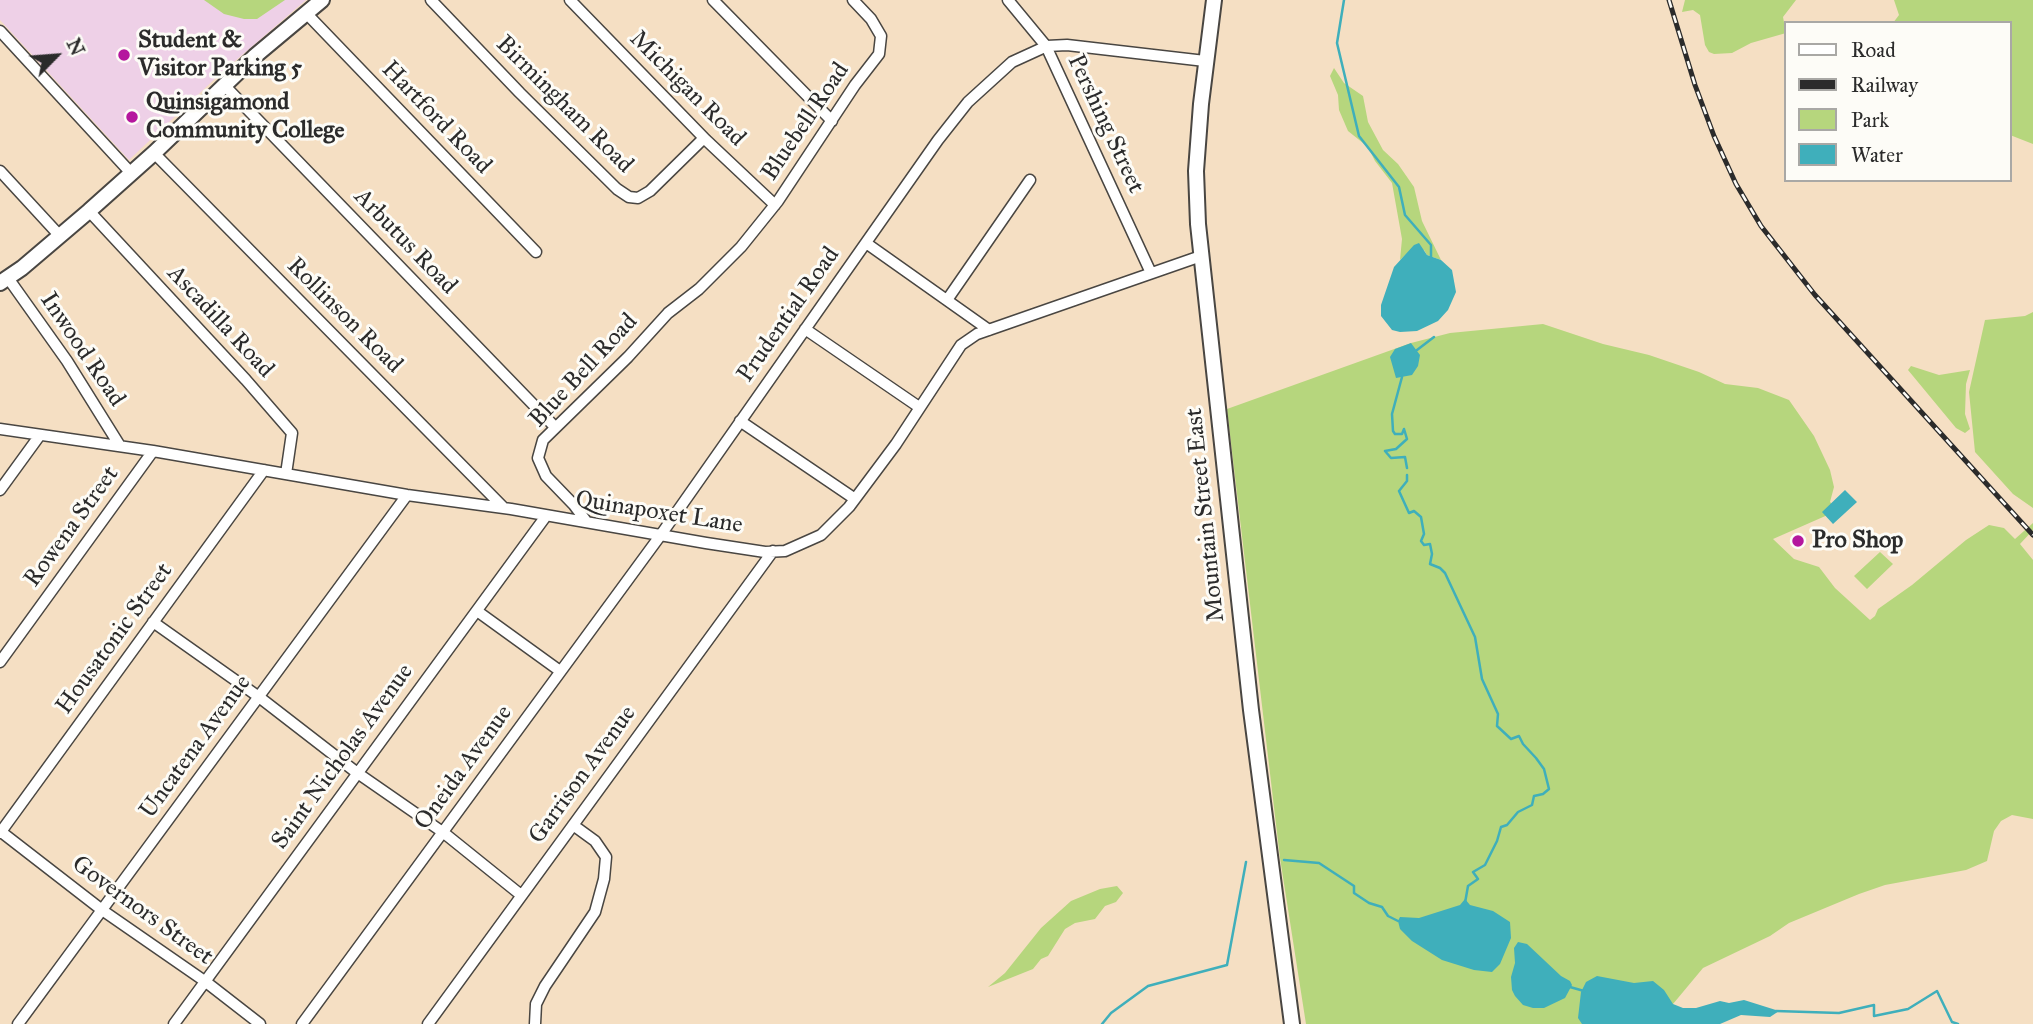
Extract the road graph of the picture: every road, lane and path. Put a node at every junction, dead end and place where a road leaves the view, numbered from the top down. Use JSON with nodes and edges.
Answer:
{"nodes":[{"id":1,"x":322,"y":0,"type":"edge"},
{"id":2,"x":431,"y":0,"type":"edge"},
{"id":3,"x":570,"y":0,"type":"edge"},
{"id":4,"x":713,"y":0,"type":"edge"},
{"id":5,"x":853,"y":0,"type":"edge"},
{"id":6,"x":1008,"y":0,"type":"edge"},
{"id":7,"x":1214,"y":0,"type":"edge"},
{"id":8,"x":306,"y":13,"type":"junction"},
{"id":9,"x":0,"y":31,"type":"edge"},
{"id":10,"x":1046,"y":46,"type":"junction"},
{"id":11,"x":1205,"y":61,"type":"junction"},
{"id":12,"x":224,"y":85,"type":"junction"},
{"id":13,"x":832,"y":121,"type":"junction"},
{"id":14,"x":704,"y":138,"type":"junction"},
{"id":15,"x":154,"y":153,"type":"junction"},
{"id":16,"x":0,"y":171,"type":"edge"},
{"id":17,"x":131,"y":173,"type":"junction"},
{"id":18,"x":1030,"y":180,"type":"dead end"},
{"id":19,"x":775,"y":205,"type":"junction"},
{"id":20,"x":89,"y":211,"type":"junction"},
{"id":21,"x":60,"y":236,"type":"junction"},
{"id":22,"x":866,"y":243,"type":"junction"},
{"id":23,"x":536,"y":252,"type":"dead end"},
{"id":24,"x":1201,"y":256,"type":"junction"},
{"id":25,"x":726,"y":263,"type":"joint"},
{"id":26,"x":1151,"y":273,"type":"junction"},
{"id":27,"x":4,"y":280,"type":"edge"},
{"id":28,"x":947,"y":300,"type":"junction"},
{"id":29,"x":805,"y":329,"type":"junction"},
{"id":30,"x":989,"y":330,"type":"junction"},
{"id":31,"x":919,"y":407,"type":"junction"},
{"id":32,"x":740,"y":421,"type":"junction"},
{"id":33,"x":555,"y":427,"type":"junction"},
{"id":34,"x":0,"y":429,"type":"edge"},
{"id":35,"x":40,"y":435,"type":"junction"},
{"id":36,"x":120,"y":446,"type":"junction"},
{"id":37,"x":153,"y":451,"type":"junction"},
{"id":38,"x":264,"y":470,"type":"junction"},
{"id":39,"x":286,"y":474,"type":"junction"},
{"id":40,"x":0,"y":490,"type":"edge"},
{"id":41,"x":407,"y":495,"type":"junction"},
{"id":42,"x":855,"y":499,"type":"junction"},
{"id":43,"x":503,"y":508,"type":"junction"},
{"id":44,"x":546,"y":516,"type":"junction"},
{"id":45,"x":586,"y":521,"type":"junction"},
{"id":46,"x":660,"y":536,"type":"junction"},
{"id":47,"x":773,"y":551,"type":"junction"},
{"id":48,"x":477,"y":611,"type":"junction"},
{"id":49,"x":153,"y":622,"type":"junction"},
{"id":50,"x":0,"y":662,"type":"edge"},
{"id":51,"x":560,"y":671,"type":"junction"},
{"id":52,"x":259,"y":697,"type":"junction"},
{"id":53,"x":356,"y":772,"type":"junction"},
{"id":54,"x":573,"y":825,"type":"junction"},
{"id":55,"x":0,"y":832,"type":"edge"},
{"id":56,"x":444,"y":833,"type":"junction"},
{"id":57,"x":521,"y":895,"type":"junction"},
{"id":58,"x":102,"y":910,"type":"junction"},
{"id":59,"x":206,"y":982,"type":"junction"},
{"id":60,"x":18,"y":1024,"type":"edge"},
{"id":61,"x":174,"y":1024,"type":"edge"},
{"id":62,"x":260,"y":1024,"type":"edge"},
{"id":63,"x":302,"y":1024,"type":"edge"},
{"id":64,"x":428,"y":1024,"type":"edge"},
{"id":65,"x":535,"y":1024,"type":"edge"},
{"id":66,"x":1292,"y":1024,"type":"edge"}],
"edges":[{"from":1,"to":8,"type":"main road"},
{"from":2,"to":14,"type":"street","name":"Birmingham Road"},
{"from":3,"to":14,"type":"street","name":"Michigan Road"},
{"from":4,"to":13,"type":"street"},
{"from":5,"to":13,"type":"street","name":"Bluebell Road"},
{"from":6,"to":10,"type":"street","name":"Pershing Street"},
{"from":7,"to":11,"type":"main road","name":"Mountain Street East"},
{"from":8,"to":12,"type":"main road"},
{"from":8,"to":23,"type":"street","name":"Hartford Road"},
{"from":9,"to":17,"type":"street"},
{"from":10,"to":11,"type":"street"},
{"from":10,"to":22,"type":"street","name":"Prudential Road"},
{"from":10,"to":26,"type":"street","name":"Pershing Street"},
{"from":11,"to":24,"type":"main road","name":"Mountain Street East"},
{"from":12,"to":15,"type":"main road"},
{"from":12,"to":33,"type":"street","name":"Arbutus Road"},
{"from":13,"to":19,"type":"street","name":"Bluebell Road"},
{"from":14,"to":19,"type":"street","name":"Michigan Road"},
{"from":15,"to":17,"type":"main road"},
{"from":15,"to":43,"type":"street","name":"Rollinson Road"},
{"from":16,"to":21,"type":"street"},
{"from":17,"to":20,"type":"main road"},
{"from":18,"to":28,"type":"street"},
{"from":19,"to":25,"type":"street","name":"Bluebell Road"},
{"from":20,"to":21,"type":"main road"},
{"from":20,"to":39,"type":"street","name":"Ascadilla Road"},
{"from":21,"to":27,"type":"main road"},
{"from":22,"to":28,"type":"street"},
{"from":22,"to":29,"type":"street","name":"Prudential Road"},
{"from":24,"to":26,"type":"street","name":"Quinapoxet Lane"},
{"from":24,"to":66,"type":"main road","name":"Mountain Street East"},
{"from":25,"to":33,"type":"street","name":"Blue Bell Road"},
{"from":26,"to":30,"type":"street","name":"Quinapoxet Lane"},
{"from":27,"to":36,"type":"street","name":"Inwood Road"},
{"from":28,"to":30,"type":"street"},
{"from":29,"to":31,"type":"street"},
{"from":29,"to":32,"type":"street","name":"Prudential Road"},
{"from":30,"to":31,"type":"street","name":"Quinapoxet Lane"},
{"from":31,"to":42,"type":"street","name":"Quinapoxet Lane"},
{"from":32,"to":42,"type":"street"},
{"from":32,"to":46,"type":"street","name":"Prudential Road"},
{"from":33,"to":45,"type":"street","name":"Blue Bell Road"},
{"from":34,"to":35,"type":"street","name":"Quinapoxet Lane"},
{"from":35,"to":36,"type":"street","name":"Quinapoxet Lane"},
{"from":35,"to":40,"type":"street"},
{"from":36,"to":37,"type":"street","name":"Quinapoxet Lane"},
{"from":37,"to":38,"type":"street","name":"Quinapoxet Lane"},
{"from":37,"to":50,"type":"street","name":"Rowena Street"},
{"from":38,"to":39,"type":"street","name":"Quinapoxet Lane"},
{"from":38,"to":49,"type":"street","name":"Housatonic Street"},
{"from":39,"to":41,"type":"street","name":"Quinapoxet Lane"},
{"from":41,"to":43,"type":"street","name":"Quinapoxet Lane"},
{"from":41,"to":52,"type":"street","name":"Uncatena Avenue"},
{"from":42,"to":47,"type":"street","name":"Quinapoxet Lane"},
{"from":43,"to":44,"type":"street","name":"Quinapoxet Lane"},
{"from":44,"to":45,"type":"street","name":"Quinapoxet Lane"},
{"from":44,"to":48,"type":"street","name":"Saint Nicholas Avenue"},
{"from":45,"to":46,"type":"street","name":"Quinapoxet Lane"},
{"from":46,"to":47,"type":"street","name":"Quinapoxet Lane"},
{"from":46,"to":51,"type":"street","name":"Oneida Avenue"},
{"from":47,"to":54,"type":"street","name":"Garrison Avenue"},
{"from":48,"to":51,"type":"street"},
{"from":48,"to":53,"type":"street","name":"Saint Nicholas Avenue"},
{"from":49,"to":52,"type":"street"},
{"from":49,"to":55,"type":"street","name":"Housatonic Street"},
{"from":51,"to":56,"type":"street","name":"Oneida Avenue"},
{"from":52,"to":53,"type":"street"},
{"from":52,"to":58,"type":"street","name":"Uncatena Avenue"},
{"from":53,"to":56,"type":"street"},
{"from":53,"to":59,"type":"street","name":"Saint Nicholas Avenue"},
{"from":54,"to":57,"type":"street","name":"Garrison Avenue"},
{"from":54,"to":65,"type":"street"},
{"from":55,"to":58,"type":"street","name":"Governors Street"},
{"from":56,"to":57,"type":"street"},
{"from":56,"to":63,"type":"street","name":"Oneida Avenue"},
{"from":57,"to":64,"type":"street","name":"Garrison Avenue"},
{"from":58,"to":59,"type":"street","name":"Governors Street"},
{"from":58,"to":60,"type":"street","name":"Uncatena Avenue"},
{"from":59,"to":61,"type":"street","name":"Saint Nicholas Avenue"},
{"from":59,"to":62,"type":"street","name":"Governors Street"}]}
